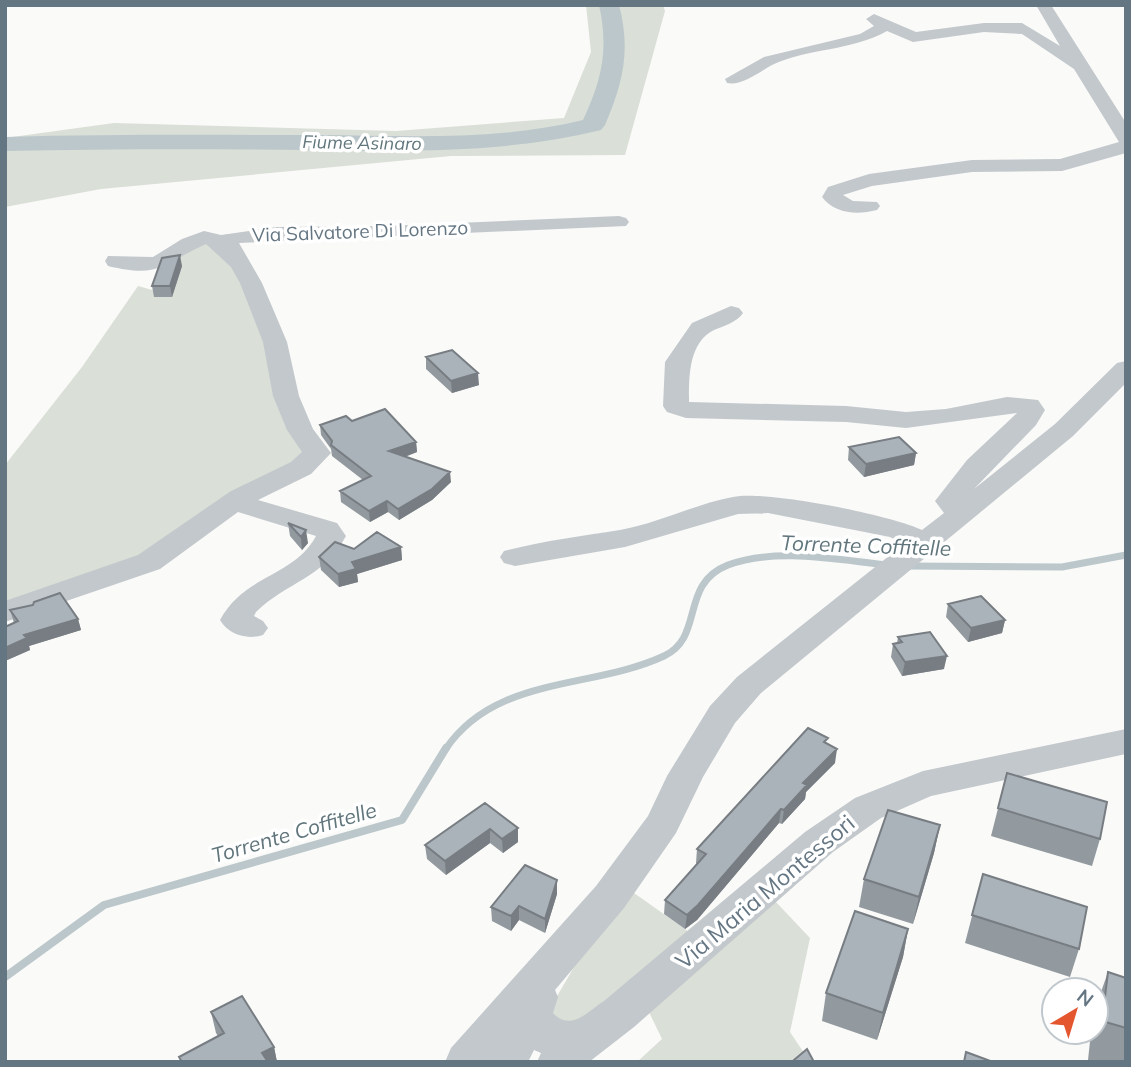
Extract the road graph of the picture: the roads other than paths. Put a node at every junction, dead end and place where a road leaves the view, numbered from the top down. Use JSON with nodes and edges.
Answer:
{"nodes":[{"id":1,"x":1043,"y":5,"type":"edge"},
{"id":2,"x":1082,"y":66,"type":"junction"},
{"id":3,"x":733,"y":79,"type":"dead end"},
{"id":4,"x":1125,"y":135,"type":"edge"},
{"id":5,"x":870,"y":206,"type":"dead end"},
{"id":6,"x":619,"y":222,"type":"dead end"},
{"id":7,"x":117,"y":261,"type":"dead end"},
{"id":8,"x":239,"y":263,"type":"junction"},
{"id":9,"x":731,"y":313,"type":"dead end"},
{"id":10,"x":1126,"y":368,"type":"edge"},
{"id":11,"x":234,"y":502,"type":"junction"},
{"id":12,"x":959,"y":512,"type":"junction"},
{"id":13,"x":918,"y":547,"type":"junction"},
{"id":14,"x":515,"y":557,"type":"dead end"},
{"id":15,"x":5,"y":612,"type":"edge"},
{"id":16,"x":251,"y":628,"type":"dead end"},
{"id":17,"x":1126,"y":741,"type":"edge"},
{"id":18,"x":550,"y":968,"type":"junction"},
{"id":19,"x":531,"y":1011,"type":"junction"},
{"id":20,"x":572,"y":1055,"type":"edge"},
{"id":21,"x":467,"y":1062,"type":"edge"},
{"id":22,"x":506,"y":1062,"type":"edge"}],
"edges":[{"from":1,"to":2,"type":"street"},
{"from":2,"to":3,"type":"street"},
{"from":2,"to":4,"type":"street"},
{"from":4,"to":5,"type":"street"},
{"from":6,"to":8,"type":"street","name":"Via Salvatore Di Lorenzo"},
{"from":7,"to":8,"type":"street"},
{"from":8,"to":11,"type":"street","name":"Via Salvatore Di Lorenzo"},
{"from":9,"to":12,"type":"street"},
{"from":10,"to":12,"type":"street"},
{"from":11,"to":15,"type":"street","name":"Via Salvatore Di Lorenzo"},
{"from":11,"to":16,"type":"street"},
{"from":12,"to":13,"type":"street"},
{"from":13,"to":14,"type":"street"},
{"from":13,"to":18,"type":"street"},
{"from":17,"to":20,"type":"street","name":"Via Maria Montessori"},
{"from":18,"to":19,"type":"street"},
{"from":18,"to":21,"type":"street"},
{"from":19,"to":20,"type":"street"},
{"from":19,"to":22,"type":"street"}]}
